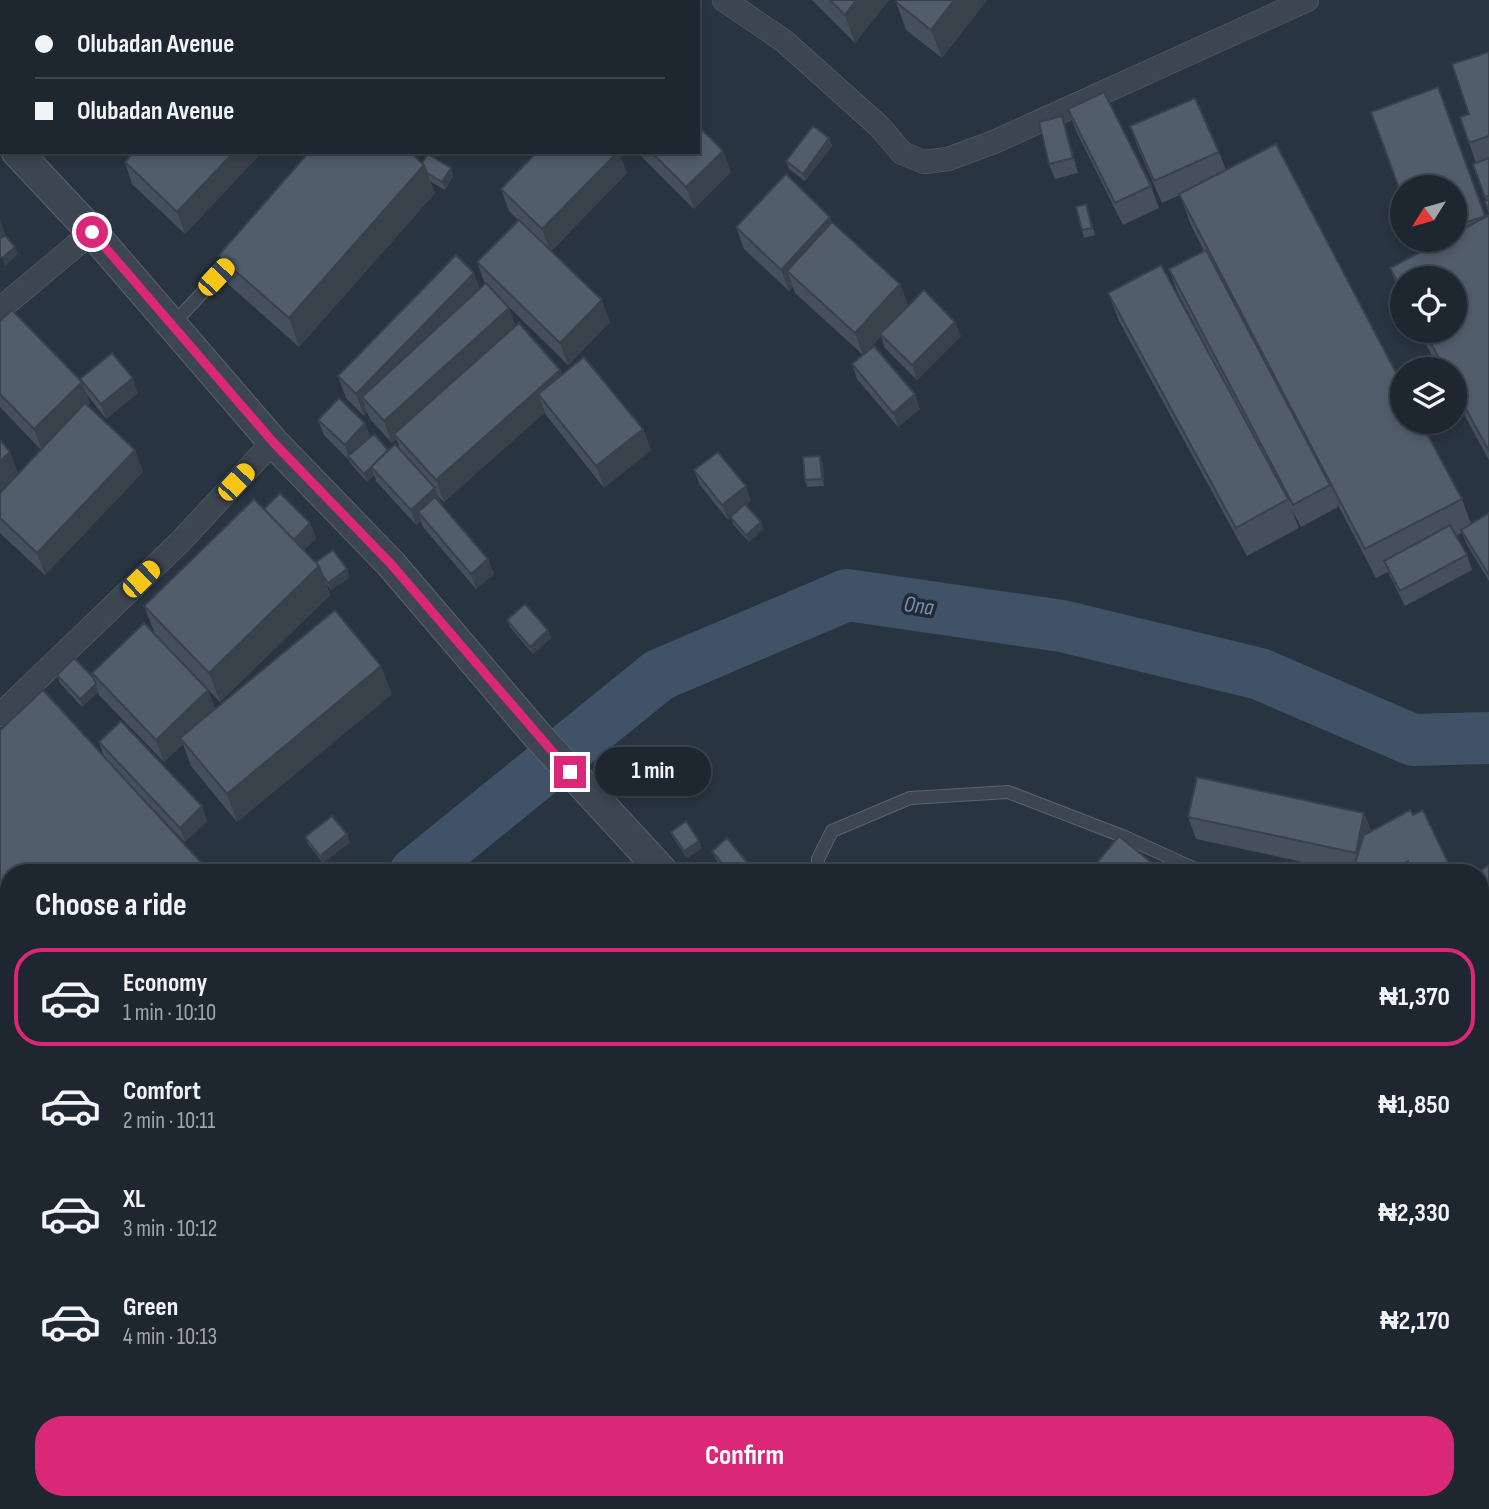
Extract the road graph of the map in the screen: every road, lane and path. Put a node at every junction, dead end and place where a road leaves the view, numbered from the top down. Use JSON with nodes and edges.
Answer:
{"nodes":[{"id":1,"x":724,"y":0,"type":"edge"},
{"id":2,"x":1307,"y":0,"type":"edge"},
{"id":3,"x":27,"y":155,"type":"edge"},
{"id":4,"x":92,"y":232,"type":"junction"},
{"id":5,"x":244,"y":247,"type":"edge"},
{"id":6,"x":0,"y":309,"type":"edge"},
{"id":7,"x":172,"y":325,"type":"junction"},
{"id":8,"x":273,"y":442,"type":"junction"},
{"id":9,"x":0,"y":715,"type":"edge"},
{"id":10,"x":656,"y":864,"type":"edge"},
{"id":11,"x":818,"y":864,"type":"edge"},
{"id":12,"x":1184,"y":864,"type":"edge"}],
"edges":[{"from":1,"to":2,"type":"street"},
{"from":3,"to":4,"type":"street"},
{"from":4,"to":6,"type":"street"},
{"from":4,"to":7,"type":"street"},
{"from":5,"to":7,"type":"lane"},
{"from":7,"to":8,"type":"street"},
{"from":8,"to":9,"type":"street"},
{"from":8,"to":10,"type":"street"},
{"from":11,"to":12,"type":"lane"}]}
